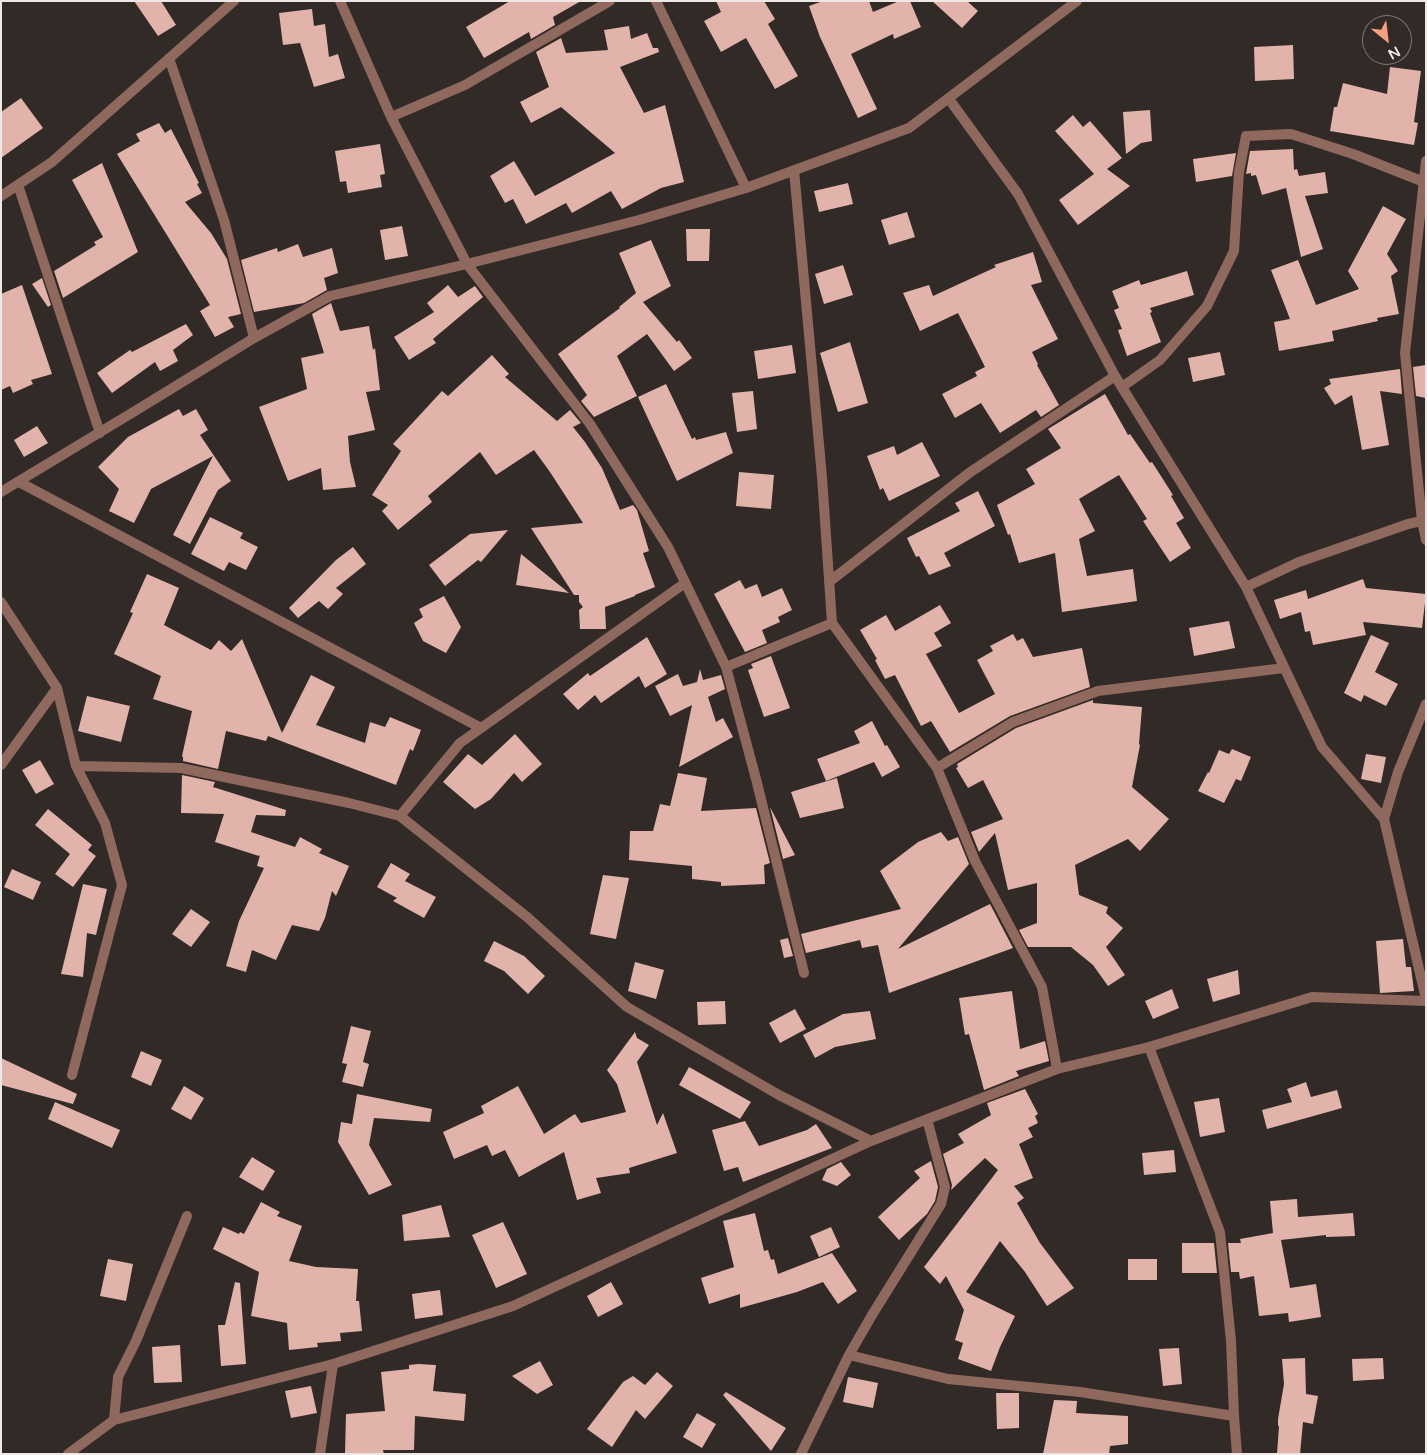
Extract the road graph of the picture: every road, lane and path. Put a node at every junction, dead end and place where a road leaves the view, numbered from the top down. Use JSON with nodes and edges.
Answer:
{"nodes":[{"id":1,"x":234,"y":1,"type":"edge"},
{"id":2,"x":340,"y":1,"type":"edge"},
{"id":3,"x":610,"y":1,"type":"edge"},
{"id":4,"x":656,"y":1,"type":"edge"},
{"id":5,"x":1076,"y":1,"type":"edge"},
{"id":6,"x":222,"y":5,"type":"edge"},
{"id":7,"x":169,"y":58,"type":"junction"},
{"id":8,"x":948,"y":98,"type":"junction"},
{"id":9,"x":392,"y":117,"type":"junction"},
{"id":10,"x":1426,"y":161,"type":"edge"},
{"id":11,"x":794,"y":170,"type":"junction"},
{"id":12,"x":1424,"y":182,"type":"junction"},
{"id":13,"x":18,"y":185,"type":"junction"},
{"id":14,"x":746,"y":188,"type":"junction"},
{"id":15,"x":1,"y":196,"type":"edge"},
{"id":16,"x":467,"y":264,"type":"junction"},
{"id":17,"x":254,"y":338,"type":"junction"},
{"id":18,"x":1115,"y":376,"type":"junction"},
{"id":19,"x":1122,"y":387,"type":"junction"},
{"id":20,"x":100,"y":433,"type":"junction"},
{"id":21,"x":19,"y":482,"type":"junction"},
{"id":22,"x":1,"y":492,"type":"edge"},
{"id":23,"x":1424,"y":521,"type":"edge"},
{"id":24,"x":1426,"y":540,"type":"edge"},
{"id":25,"x":829,"y":582,"type":"junction"},
{"id":26,"x":685,"y":583,"type":"junction"},
{"id":27,"x":1246,"y":587,"type":"junction"},
{"id":28,"x":1,"y":602,"type":"edge"},
{"id":29,"x":832,"y":623,"type":"junction"},
{"id":30,"x":726,"y":667,"type":"junction"},
{"id":31,"x":1284,"y":668,"type":"junction"},
{"id":32,"x":57,"y":688,"type":"junction"},
{"id":33,"x":1426,"y":704,"type":"edge"},
{"id":34,"x":481,"y":728,"type":"junction"},
{"id":35,"x":1,"y":765,"type":"edge"},
{"id":36,"x":76,"y":766,"type":"junction"},
{"id":37,"x":937,"y":768,"type":"junction"},
{"id":38,"x":400,"y":816,"type":"junction"},
{"id":39,"x":1384,"y":819,"type":"junction"},
{"id":40,"x":804,"y":973,"type":"dead end"},
{"id":41,"x":1426,"y":1000,"type":"edge"},
{"id":42,"x":1149,"y":1047,"type":"junction"},
{"id":43,"x":1057,"y":1069,"type":"junction"},
{"id":44,"x":72,"y":1075,"type":"dead end"},
{"id":45,"x":927,"y":1119,"type":"junction"},
{"id":46,"x":871,"y":1141,"type":"junction"},
{"id":47,"x":187,"y":1216,"type":"dead end"},
{"id":48,"x":849,"y":1355,"type":"junction"},
{"id":49,"x":333,"y":1364,"type":"junction"},
{"id":50,"x":1234,"y":1416,"type":"junction"},
{"id":51,"x":114,"y":1420,"type":"junction"},
{"id":52,"x":73,"y":1452,"type":"edge"},
{"id":53,"x":320,"y":1454,"type":"edge"},
{"id":54,"x":801,"y":1454,"type":"edge"},
{"id":55,"x":1237,"y":1454,"type":"edge"}],
"edges":[{"from":1,"to":6,"type":"street"},
{"from":2,"to":9,"type":"street"},
{"from":3,"to":9,"type":"street"},
{"from":4,"to":14,"type":"street"},
{"from":5,"to":8,"type":"street"},
{"from":6,"to":7,"type":"street"},
{"from":7,"to":13,"type":"street"},
{"from":7,"to":17,"type":"street"},
{"from":8,"to":11,"type":"street"},
{"from":8,"to":18,"type":"street"},
{"from":9,"to":16,"type":"street"},
{"from":10,"to":12,"type":"street"},
{"from":11,"to":14,"type":"street"},
{"from":11,"to":25,"type":"street"},
{"from":12,"to":19,"type":"street"},
{"from":12,"to":23,"type":"street"},
{"from":13,"to":15,"type":"street"},
{"from":13,"to":20,"type":"street"},
{"from":14,"to":16,"type":"street"},
{"from":16,"to":17,"type":"street"},
{"from":16,"to":26,"type":"street"},
{"from":17,"to":20,"type":"street"},
{"from":18,"to":19,"type":"street"},
{"from":18,"to":25,"type":"street"},
{"from":19,"to":27,"type":"street"},
{"from":20,"to":21,"type":"street"},
{"from":21,"to":22,"type":"street"},
{"from":21,"to":34,"type":"street"},
{"from":23,"to":24,"type":"street"},
{"from":23,"to":27,"type":"street"},
{"from":25,"to":29,"type":"street"},
{"from":26,"to":30,"type":"street"},
{"from":26,"to":34,"type":"street"},
{"from":27,"to":31,"type":"street"},
{"from":28,"to":32,"type":"street"},
{"from":29,"to":30,"type":"street"},
{"from":29,"to":37,"type":"street"},
{"from":30,"to":40,"type":"street"},
{"from":31,"to":37,"type":"street"},
{"from":31,"to":39,"type":"street"},
{"from":32,"to":35,"type":"street"},
{"from":32,"to":36,"type":"street"},
{"from":33,"to":39,"type":"street"},
{"from":34,"to":38,"type":"street"},
{"from":36,"to":38,"type":"street"},
{"from":36,"to":44,"type":"street"},
{"from":37,"to":43,"type":"street"},
{"from":38,"to":46,"type":"street"},
{"from":39,"to":41,"type":"street"},
{"from":41,"to":42,"type":"street"},
{"from":42,"to":43,"type":"street"},
{"from":42,"to":50,"type":"street"},
{"from":43,"to":45,"type":"street"},
{"from":45,"to":46,"type":"street"},
{"from":45,"to":48,"type":"street"},
{"from":46,"to":49,"type":"street"},
{"from":47,"to":51,"type":"street"},
{"from":48,"to":50,"type":"street"},
{"from":48,"to":54,"type":"street"},
{"from":49,"to":51,"type":"street"},
{"from":49,"to":53,"type":"street"},
{"from":50,"to":55,"type":"street"},
{"from":51,"to":52,"type":"street"}]}
